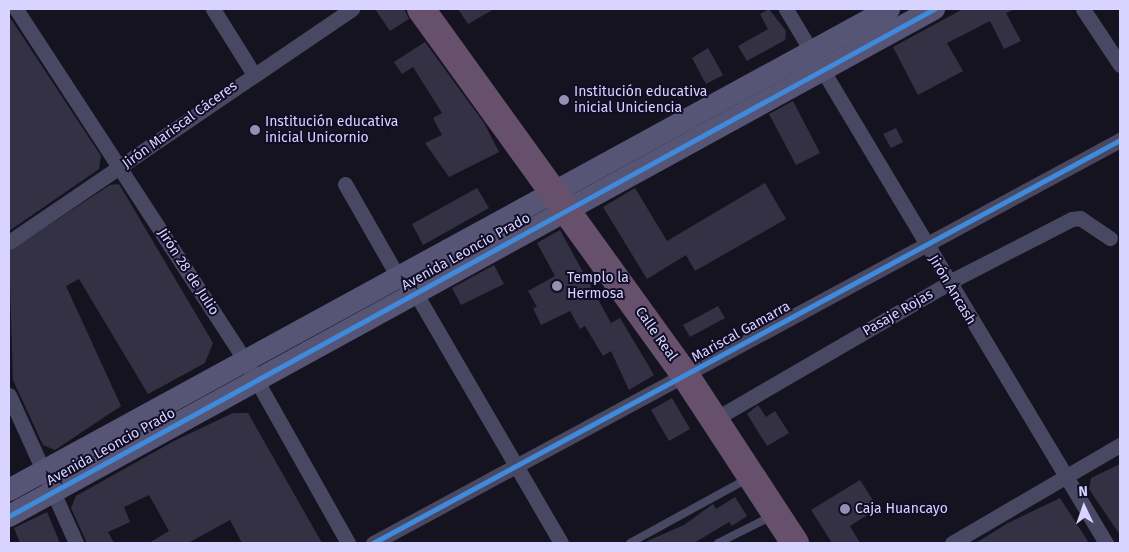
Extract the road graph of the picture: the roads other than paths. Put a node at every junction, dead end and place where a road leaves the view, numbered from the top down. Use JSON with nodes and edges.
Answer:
{"nodes":[{"id":1,"x":16,"y":9,"type":"edge"},
{"id":2,"x":212,"y":9,"type":"edge"},
{"id":3,"x":352,"y":9,"type":"edge"},
{"id":4,"x":421,"y":9,"type":"edge"},
{"id":5,"x":786,"y":9,"type":"edge"},
{"id":6,"x":889,"y":9,"type":"edge"},
{"id":7,"x":934,"y":9,"type":"edge"},
{"id":8,"x":1083,"y":9,"type":"edge"},
{"id":9,"x":816,"y":62,"type":"junction"},
{"id":10,"x":1120,"y":65,"type":"edge"},
{"id":11,"x":253,"y":72,"type":"junction"},
{"id":12,"x":1120,"y":140,"type":"edge"},
{"id":13,"x":120,"y":169,"type":"junction"},
{"id":14,"x":345,"y":184,"type":"dead end"},
{"id":15,"x":562,"y":199,"type":"junction"},
{"id":16,"x":1110,"y":238,"type":"dead end"},
{"id":17,"x":9,"y":242,"type":"edge"},
{"id":18,"x":924,"y":244,"type":"junction"},
{"id":19,"x":398,"y":277,"type":"junction"},
{"id":20,"x":948,"y":284,"type":"junction"},
{"id":21,"x":415,"y":292,"type":"junction"},
{"id":22,"x":251,"y":370,"type":"junction"},
{"id":23,"x":685,"y":376,"type":"junction"},
{"id":24,"x":9,"y":395,"type":"edge"},
{"id":25,"x":715,"y":419,"type":"junction"},
{"id":26,"x":1120,"y":445,"type":"edge"},
{"id":27,"x":518,"y":467,"type":"junction"},
{"id":28,"x":42,"y":472,"type":"junction"},
{"id":29,"x":753,"y":475,"type":"junction"},
{"id":30,"x":1066,"y":478,"type":"junction"},
{"id":31,"x":9,"y":490,"type":"edge"},
{"id":32,"x":51,"y":492,"type":"junction"},
{"id":33,"x":775,"y":514,"type":"junction"},
{"id":34,"x":9,"y":516,"type":"edge"},
{"id":35,"x":636,"y":542,"type":"edge"},
{"id":36,"x":76,"y":543,"type":"edge"},
{"id":37,"x":348,"y":543,"type":"edge"},
{"id":38,"x":373,"y":543,"type":"edge"},
{"id":39,"x":561,"y":543,"type":"edge"},
{"id":40,"x":718,"y":543,"type":"edge"},
{"id":41,"x":795,"y":543,"type":"edge"},
{"id":42,"x":952,"y":543,"type":"edge"},
{"id":43,"x":1106,"y":543,"type":"edge"}],
"edges":[{"from":1,"to":13,"type":"street","name":"Jirón 28 de Julio"},
{"from":2,"to":11,"type":"street"},
{"from":3,"to":11,"type":"street","name":"Jirón Mariscal Cáceres"},
{"from":4,"to":15,"type":"highway","name":"Calle Real"},
{"from":5,"to":9,"type":"street","name":"Jirón Ancash"},
{"from":6,"to":9,"type":"street","name":"Avenida Leoncio Prado"},
{"from":7,"to":9,"type":"street","name":"Avenida Leoncio Prado"},
{"from":8,"to":10,"type":"street"},
{"from":9,"to":15,"type":"street","name":"Avenida Leoncio Prado"},
{"from":9,"to":18,"type":"street","name":"Jirón Ancash"},
{"from":11,"to":13,"type":"street","name":"Jirón Mariscal Cáceres"},
{"from":12,"to":18,"type":"street","name":"Mariscal Gamarra"},
{"from":13,"to":17,"type":"street","name":"Jirón Mariscal Cáceres"},
{"from":13,"to":22,"type":"street","name":"Jirón 28 de Julio"},
{"from":14,"to":19,"type":"street"},
{"from":15,"to":19,"type":"street","name":"Avenida Leoncio Prado"},
{"from":15,"to":21,"type":"street","name":"Avenida Leoncio Prado"},
{"from":15,"to":23,"type":"highway","name":"Calle Real"},
{"from":16,"to":20,"type":"street","name":"Pasaje Rojas"},
{"from":18,"to":20,"type":"street","name":"Jirón Ancash"},
{"from":18,"to":23,"type":"street","name":"Mariscal Gamarra"},
{"from":19,"to":21,"type":"street"},
{"from":19,"to":22,"type":"street","name":"Avenida Leoncio Prado"},
{"from":20,"to":25,"type":"street","name":"Pasaje Rojas"},
{"from":20,"to":30,"type":"street","name":"Jirón Ancash"},
{"from":21,"to":22,"type":"street","name":"Avenida Leoncio Prado"},
{"from":21,"to":27,"type":"street"},
{"from":22,"to":28,"type":"street","name":"Avenida Leoncio Prado"},
{"from":22,"to":32,"type":"street","name":"Avenida Leoncio Prado"},
{"from":22,"to":37,"type":"street","name":"Jirón 28 de Julio"},
{"from":23,"to":25,"type":"highway","name":"Calle Real"},
{"from":23,"to":27,"type":"street","name":"Mariscal Gamarra"},
{"from":24,"to":28,"type":"street"},
{"from":25,"to":29,"type":"highway","name":"Calle Real"},
{"from":26,"to":30,"type":"street"},
{"from":27,"to":38,"type":"street","name":"Mariscal Gamarra"},
{"from":27,"to":39,"type":"street"},
{"from":28,"to":31,"type":"street","name":"Avenida Leoncio Prado"},
{"from":28,"to":32,"type":"street"},
{"from":29,"to":33,"type":"highway","name":"Calle Real"},
{"from":29,"to":35,"type":"lane"},
{"from":30,"to":42,"type":"street"},
{"from":30,"to":43,"type":"street","name":"Jirón Ancash"},
{"from":32,"to":34,"type":"street","name":"Avenida Leoncio Prado"},
{"from":32,"to":36,"type":"street"},
{"from":33,"to":40,"type":"lane"},
{"from":33,"to":41,"type":"highway","name":"Calle Real"}]}
